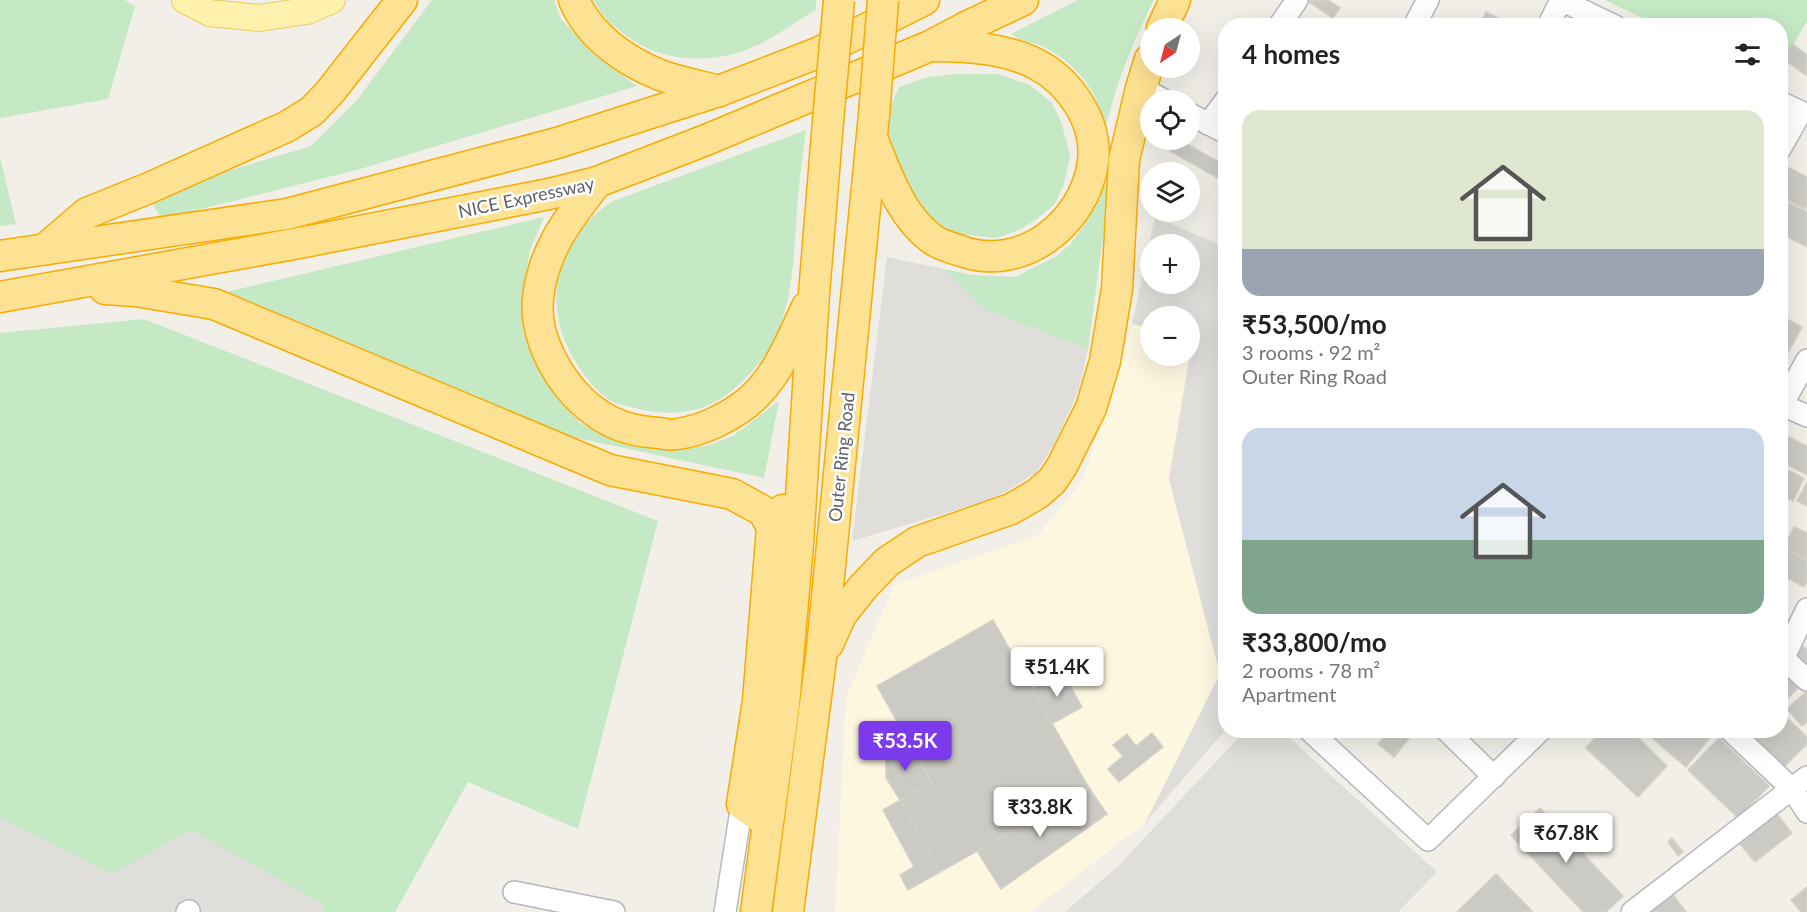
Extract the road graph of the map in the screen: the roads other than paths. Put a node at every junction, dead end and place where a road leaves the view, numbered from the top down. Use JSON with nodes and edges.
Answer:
{"nodes":[{"id":1,"x":185,"y":0,"type":"edge"},
{"id":2,"x":332,"y":0,"type":"edge"},
{"id":3,"x":402,"y":0,"type":"edge"},
{"id":4,"x":574,"y":0,"type":"edge"},
{"id":5,"x":839,"y":0,"type":"edge"},
{"id":6,"x":883,"y":0,"type":"edge"},
{"id":7,"x":924,"y":0,"type":"edge"},
{"id":8,"x":1023,"y":0,"type":"edge"},
{"id":9,"x":1175,"y":0,"type":"edge"},
{"id":10,"x":1297,"y":0,"type":"edge"},
{"id":11,"x":1428,"y":0,"type":"edge"},
{"id":12,"x":1561,"y":0,"type":"edge"},
{"id":13,"x":1167,"y":18,"type":"edge"},
{"id":14,"x":1285,"y":18,"type":"edge"},
{"id":15,"x":1418,"y":18,"type":"edge"},
{"id":16,"x":1552,"y":18,"type":"edge"},
{"id":17,"x":1598,"y":18,"type":"edge"},
{"id":18,"x":930,"y":46,"type":"junction"},
{"id":19,"x":719,"y":91,"type":"junction"},
{"id":20,"x":1788,"y":104,"type":"edge"},
{"id":21,"x":1804,"y":109,"type":"edge"},
{"id":22,"x":1200,"y":120,"type":"edge"},
{"id":23,"x":1140,"y":122,"type":"edge"},
{"id":24,"x":873,"y":126,"type":"junction"},
{"id":25,"x":1217,"y":129,"type":"edge"},
{"id":26,"x":1788,"y":136,"type":"edge"},
{"id":27,"x":1093,"y":153,"type":"junction"},
{"id":28,"x":1124,"y":160,"type":"junction"},
{"id":29,"x":597,"y":182,"type":"junction"},
{"id":30,"x":45,"y":249,"type":"junction"},
{"id":31,"x":0,"y":256,"type":"edge"},
{"id":32,"x":52,"y":287,"type":"junction"},
{"id":33,"x":814,"y":294,"type":"junction"},
{"id":34,"x":0,"y":297,"type":"edge"},
{"id":35,"x":1807,"y":360,"type":"edge"},
{"id":36,"x":1788,"y":394,"type":"edge"},
{"id":37,"x":1788,"y":409,"type":"edge"},
{"id":38,"x":1807,"y":416,"type":"edge"},
{"id":39,"x":802,"y":480,"type":"junction"},
{"id":40,"x":772,"y":527,"type":"junction"},
{"id":41,"x":1807,"y":609,"type":"edge"},
{"id":42,"x":1788,"y":645,"type":"edge"},
{"id":43,"x":821,"y":658,"type":"junction"},
{"id":44,"x":1788,"y":662,"type":"edge"},
{"id":45,"x":1807,"y":680,"type":"edge"},
{"id":46,"x":1318,"y":738,"type":"edge"},
{"id":47,"x":1454,"y":738,"type":"edge"},
{"id":48,"x":1533,"y":738,"type":"edge"},
{"id":49,"x":1741,"y":738,"type":"edge"},
{"id":50,"x":1494,"y":777,"type":"junction"},
{"id":51,"x":1800,"y":783,"type":"edge"},
{"id":52,"x":742,"y":804,"type":"junction"},
{"id":53,"x":1807,"y":812,"type":"edge"},
{"id":54,"x":768,"y":823,"type":"junction"},
{"id":55,"x":514,"y":892,"type":"dead end"},
{"id":56,"x":614,"y":912,"type":"edge"},
{"id":57,"x":725,"y":912,"type":"edge"},
{"id":58,"x":756,"y":912,"type":"edge"},
{"id":59,"x":788,"y":912,"type":"edge"},
{"id":60,"x":1632,"y":912,"type":"edge"}],
"edges":[{"from":1,"to":2,"type":"main road"},
{"from":3,"to":30,"type":"highway"},
{"from":4,"to":19,"type":"highway"},
{"from":5,"to":33,"type":"highway","name":"Outer Ring Road","bridge":true},
{"from":6,"to":24,"type":"highway","name":"Outer Ring Road","bridge":true},
{"from":7,"to":19,"type":"highway"},
{"from":8,"to":18,"type":"highway","name":"NICE Expressway"},
{"from":9,"to":13,"type":"highway"},
{"from":10,"to":14,"type":"street"},
{"from":11,"to":15,"type":"street"},
{"from":12,"to":16,"type":"street"},
{"from":12,"to":17,"type":"street"},
{"from":18,"to":27,"type":"highway"},
{"from":18,"to":29,"type":"highway","name":"NICE Expressway"},
{"from":19,"to":30,"type":"highway"},
{"from":20,"to":21,"type":"street"},
{"from":21,"to":26,"type":"street"},
{"from":22,"to":25,"type":"street"},
{"from":23,"to":28,"type":"highway"},
{"from":24,"to":27,"type":"highway"},
{"from":24,"to":43,"type":"highway","name":"Outer Ring Road"},
{"from":27,"to":28,"type":"highway"},
{"from":28,"to":43,"type":"highway"},
{"from":29,"to":32,"type":"highway","name":"NICE Expressway"},
{"from":29,"to":33,"type":"highway"},
{"from":30,"to":31,"type":"highway"},
{"from":32,"to":34,"type":"highway","name":"NICE Expressway"},
{"from":32,"to":40,"type":"highway"},
{"from":33,"to":39,"type":"highway","name":"Outer Ring Road"},
{"from":35,"to":36,"type":"street"},
{"from":37,"to":38,"type":"street"},
{"from":39,"to":40,"type":"highway"},
{"from":39,"to":54,"type":"highway","name":"Outer Ring Road"},
{"from":40,"to":52,"type":"highway"},
{"from":41,"to":42,"type":"street"},
{"from":43,"to":59,"type":"highway","name":"Outer Ring Road"},
{"from":44,"to":45,"type":"street"},
{"from":46,"to":50,"type":"street"},
{"from":47,"to":50,"type":"street"},
{"from":48,"to":50,"type":"street"},
{"from":49,"to":51,"type":"street"},
{"from":51,"to":53,"type":"street"},
{"from":51,"to":60,"type":"street"},
{"from":52,"to":54,"type":"highway"},
{"from":52,"to":57,"type":"street"},
{"from":54,"to":58,"type":"highway","name":"Outer Ring Road"},
{"from":55,"to":56,"type":"street"}]}
